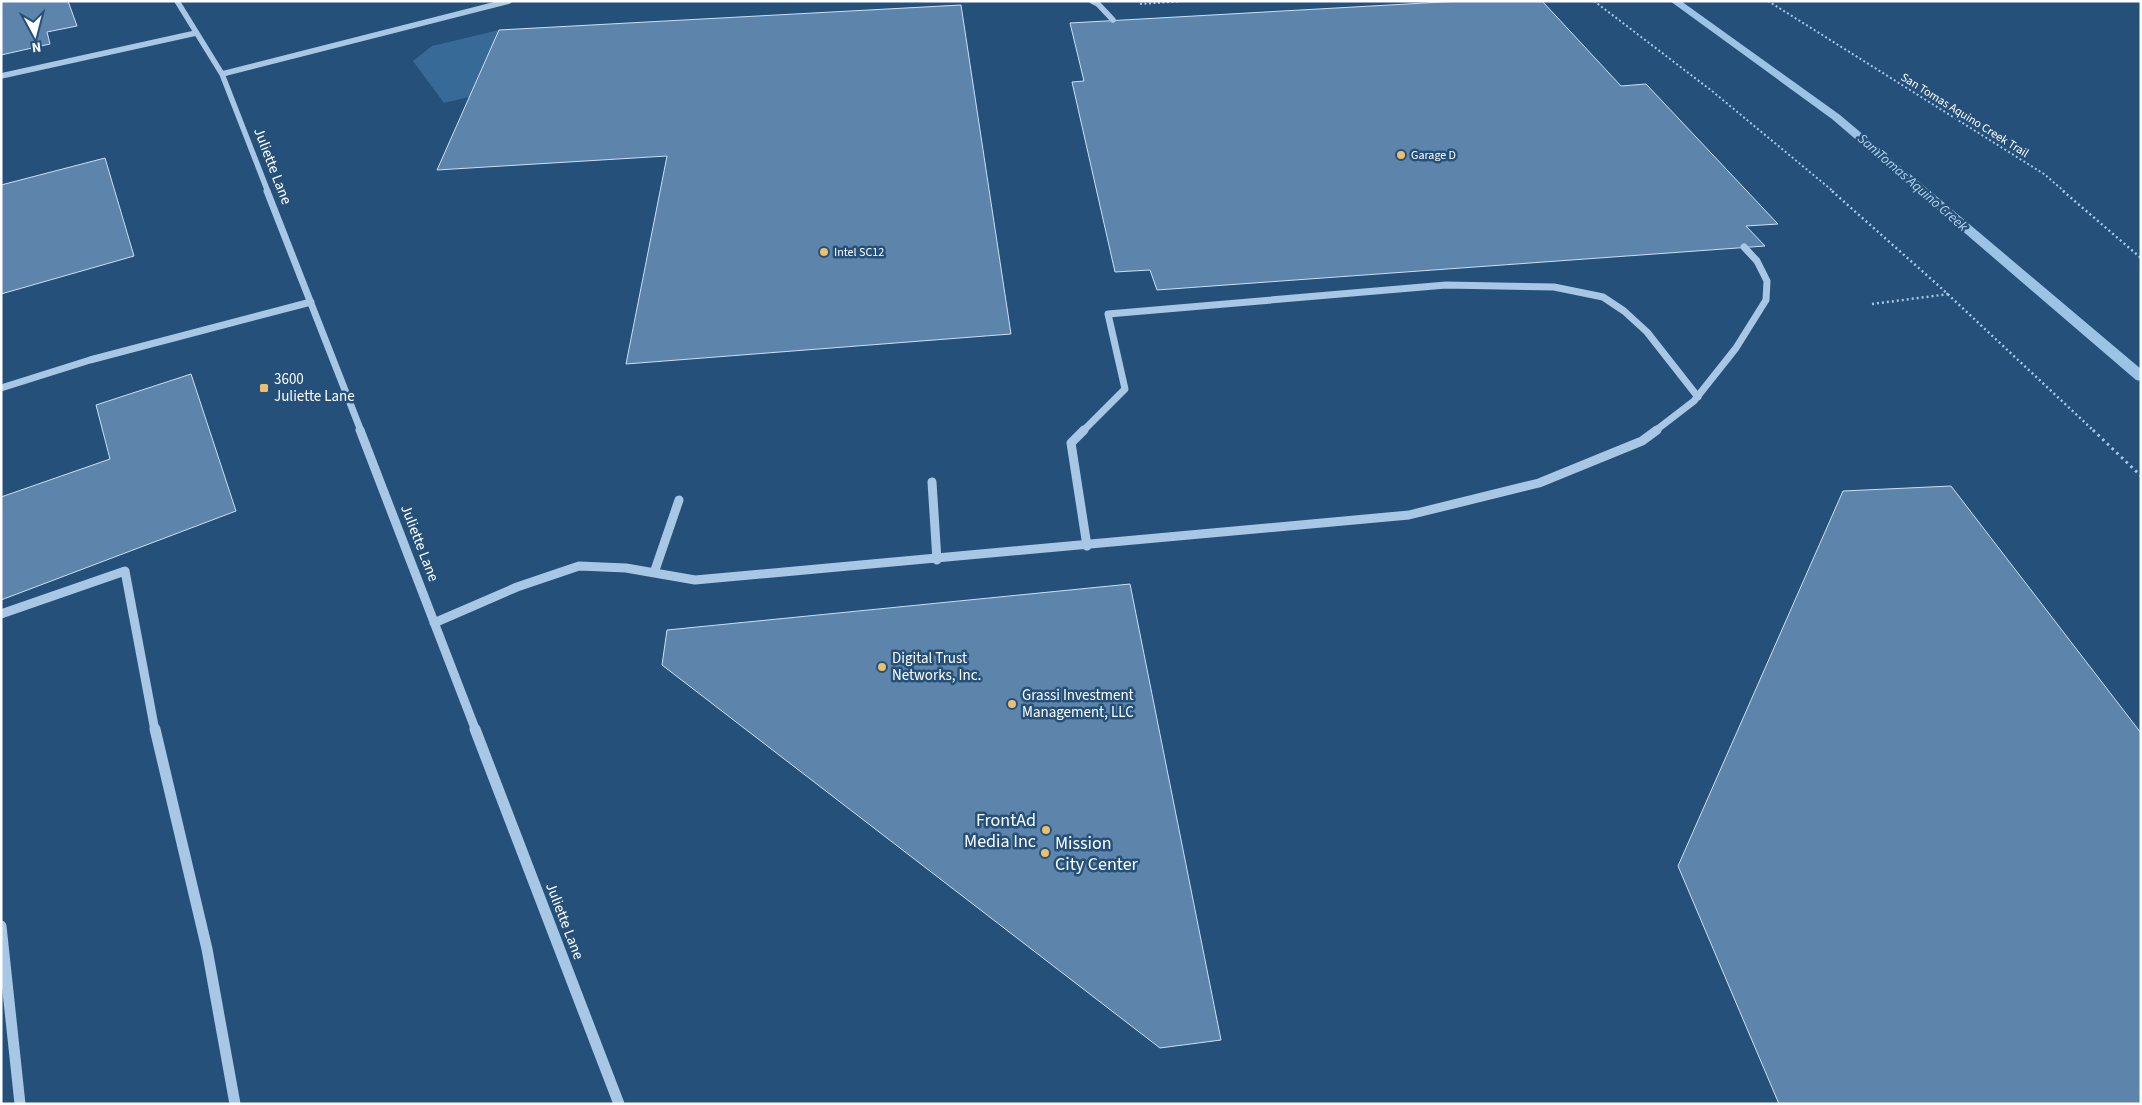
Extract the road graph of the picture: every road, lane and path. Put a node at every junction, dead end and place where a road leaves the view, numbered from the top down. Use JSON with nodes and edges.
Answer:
{"nodes":[{"id":1,"x":177,"y":1,"type":"edge"},
{"id":2,"x":509,"y":1,"type":"edge"},
{"id":3,"x":1092,"y":1,"type":"edge"},
{"id":4,"x":1184,"y":1,"type":"edge"},
{"id":5,"x":1594,"y":1,"type":"edge"},
{"id":6,"x":1768,"y":1,"type":"edge"},
{"id":7,"x":1132,"y":4,"type":"dead end"},
{"id":8,"x":1113,"y":20,"type":"dead end"},
{"id":9,"x":196,"y":33,"type":"junction"},
{"id":10,"x":222,"y":74,"type":"junction"},
{"id":11,"x":1,"y":76,"type":"edge"},
{"id":12,"x":1744,"y":247,"type":"dead end"},
{"id":13,"x":2141,"y":258,"type":"edge"},
{"id":14,"x":1950,"y":294,"type":"junction"},
{"id":15,"x":311,"y":302,"type":"junction"},
{"id":16,"x":1872,"y":304,"type":"dead end"},
{"id":17,"x":1,"y":388,"type":"edge"},
{"id":18,"x":1698,"y":397,"type":"junction"},
{"id":19,"x":2141,"y":476,"type":"edge"},
{"id":20,"x":932,"y":482,"type":"dead end"},
{"id":21,"x":680,"y":500,"type":"dead end"},
{"id":22,"x":1087,"y":546,"type":"junction"},
{"id":23,"x":936,"y":560,"type":"junction"},
{"id":24,"x":654,"y":573,"type":"junction"},
{"id":25,"x":1,"y":614,"type":"edge"},
{"id":26,"x":434,"y":623,"type":"junction"},
{"id":27,"x":1,"y":926,"type":"edge"},
{"id":28,"x":20,"y":1104,"type":"edge"},
{"id":29,"x":236,"y":1104,"type":"edge"},
{"id":30,"x":619,"y":1104,"type":"edge"}],
"edges":[{"from":1,"to":9,"type":"street","name":"Juliette Lane"},
{"from":2,"to":10,"type":"street"},
{"from":3,"to":8,"type":"street"},
{"from":4,"to":7,"type":"path"},
{"from":5,"to":14,"type":"path"},
{"from":6,"to":13,"type":"path","name":"San Tomas Aquino Creek Trail"},
{"from":9,"to":10,"type":"street","name":"Juliette Lane"},
{"from":9,"to":11,"type":"street"},
{"from":10,"to":15,"type":"street","name":"Juliette Lane"},
{"from":12,"to":18,"type":"street"},
{"from":14,"to":16,"type":"path"},
{"from":14,"to":19,"type":"path"},
{"from":15,"to":17,"type":"street"},
{"from":15,"to":26,"type":"street","name":"Juliette Lane"},
{"from":18,"to":22,"type":"street"},
{"from":18,"to":22,"type":"street"},
{"from":20,"to":23,"type":"street"},
{"from":21,"to":24,"type":"street"},
{"from":22,"to":23,"type":"street"},
{"from":23,"to":24,"type":"street"},
{"from":24,"to":26,"type":"street"},
{"from":25,"to":29,"type":"street"},
{"from":26,"to":30,"type":"street","name":"Juliette Lane"},
{"from":27,"to":28,"type":"street"}]}
